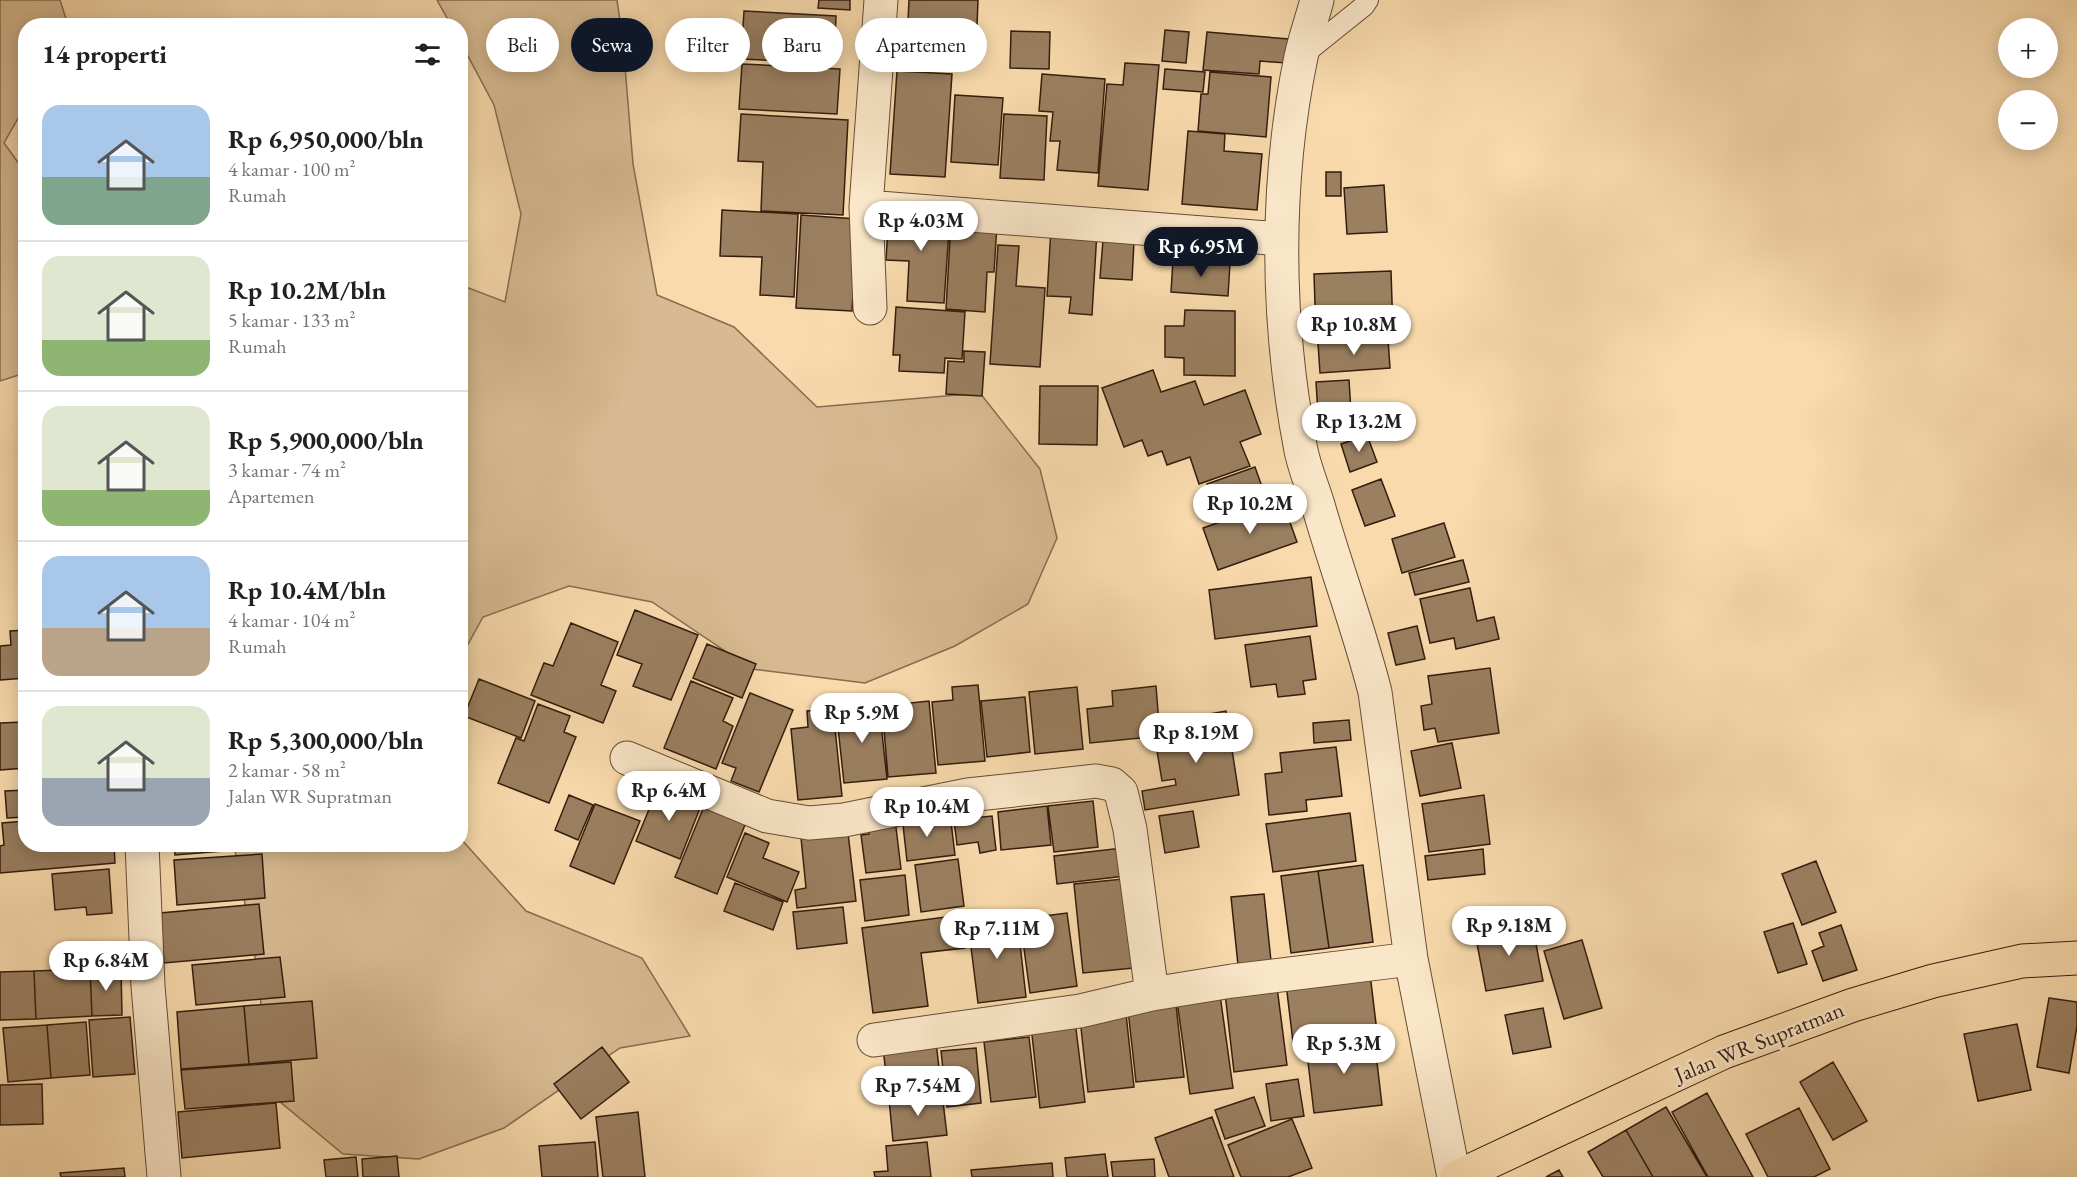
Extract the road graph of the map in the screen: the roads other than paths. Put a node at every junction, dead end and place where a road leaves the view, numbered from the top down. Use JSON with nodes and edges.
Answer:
{"nodes":[{"id":1,"x":881,"y":0,"type":"edge"},
{"id":2,"x":1317,"y":0,"type":"edge"},
{"id":3,"x":1368,"y":0,"type":"edge"},
{"id":4,"x":1301,"y":57,"type":"junction"},
{"id":5,"x":866,"y":207,"type":"junction"},
{"id":6,"x":1281,"y":239,"type":"junction"},
{"id":7,"x":870,"y":308,"type":"dead end"},
{"id":8,"x":627,"y":758,"type":"dead end"},
{"id":9,"x":142,"y":852,"type":"edge"},
{"id":10,"x":2077,"y":958,"type":"edge"},
{"id":11,"x":1411,"y":959,"type":"junction"},
{"id":12,"x":1152,"y":994,"type":"junction"},
{"id":13,"x":874,"y":1041,"type":"dead end"},
{"id":14,"x":164,"y":1177,"type":"edge"},
{"id":15,"x":1456,"y":1177,"type":"edge"}],
"edges":[{"from":1,"to":5,"type":"street"},
{"from":2,"to":4,"type":"street"},
{"from":3,"to":4,"type":"lane"},
{"from":4,"to":6,"type":"street"},
{"from":5,"to":6,"type":"street"},
{"from":5,"to":7,"type":"street"},
{"from":6,"to":11,"type":"street"},
{"from":8,"to":12,"type":"street"},
{"from":9,"to":14,"type":"street"},
{"from":10,"to":15,"type":"highway","name":"Jalan WR Supratman"},
{"from":11,"to":12,"type":"street"},
{"from":11,"to":15,"type":"street"},
{"from":12,"to":13,"type":"street"}]}
